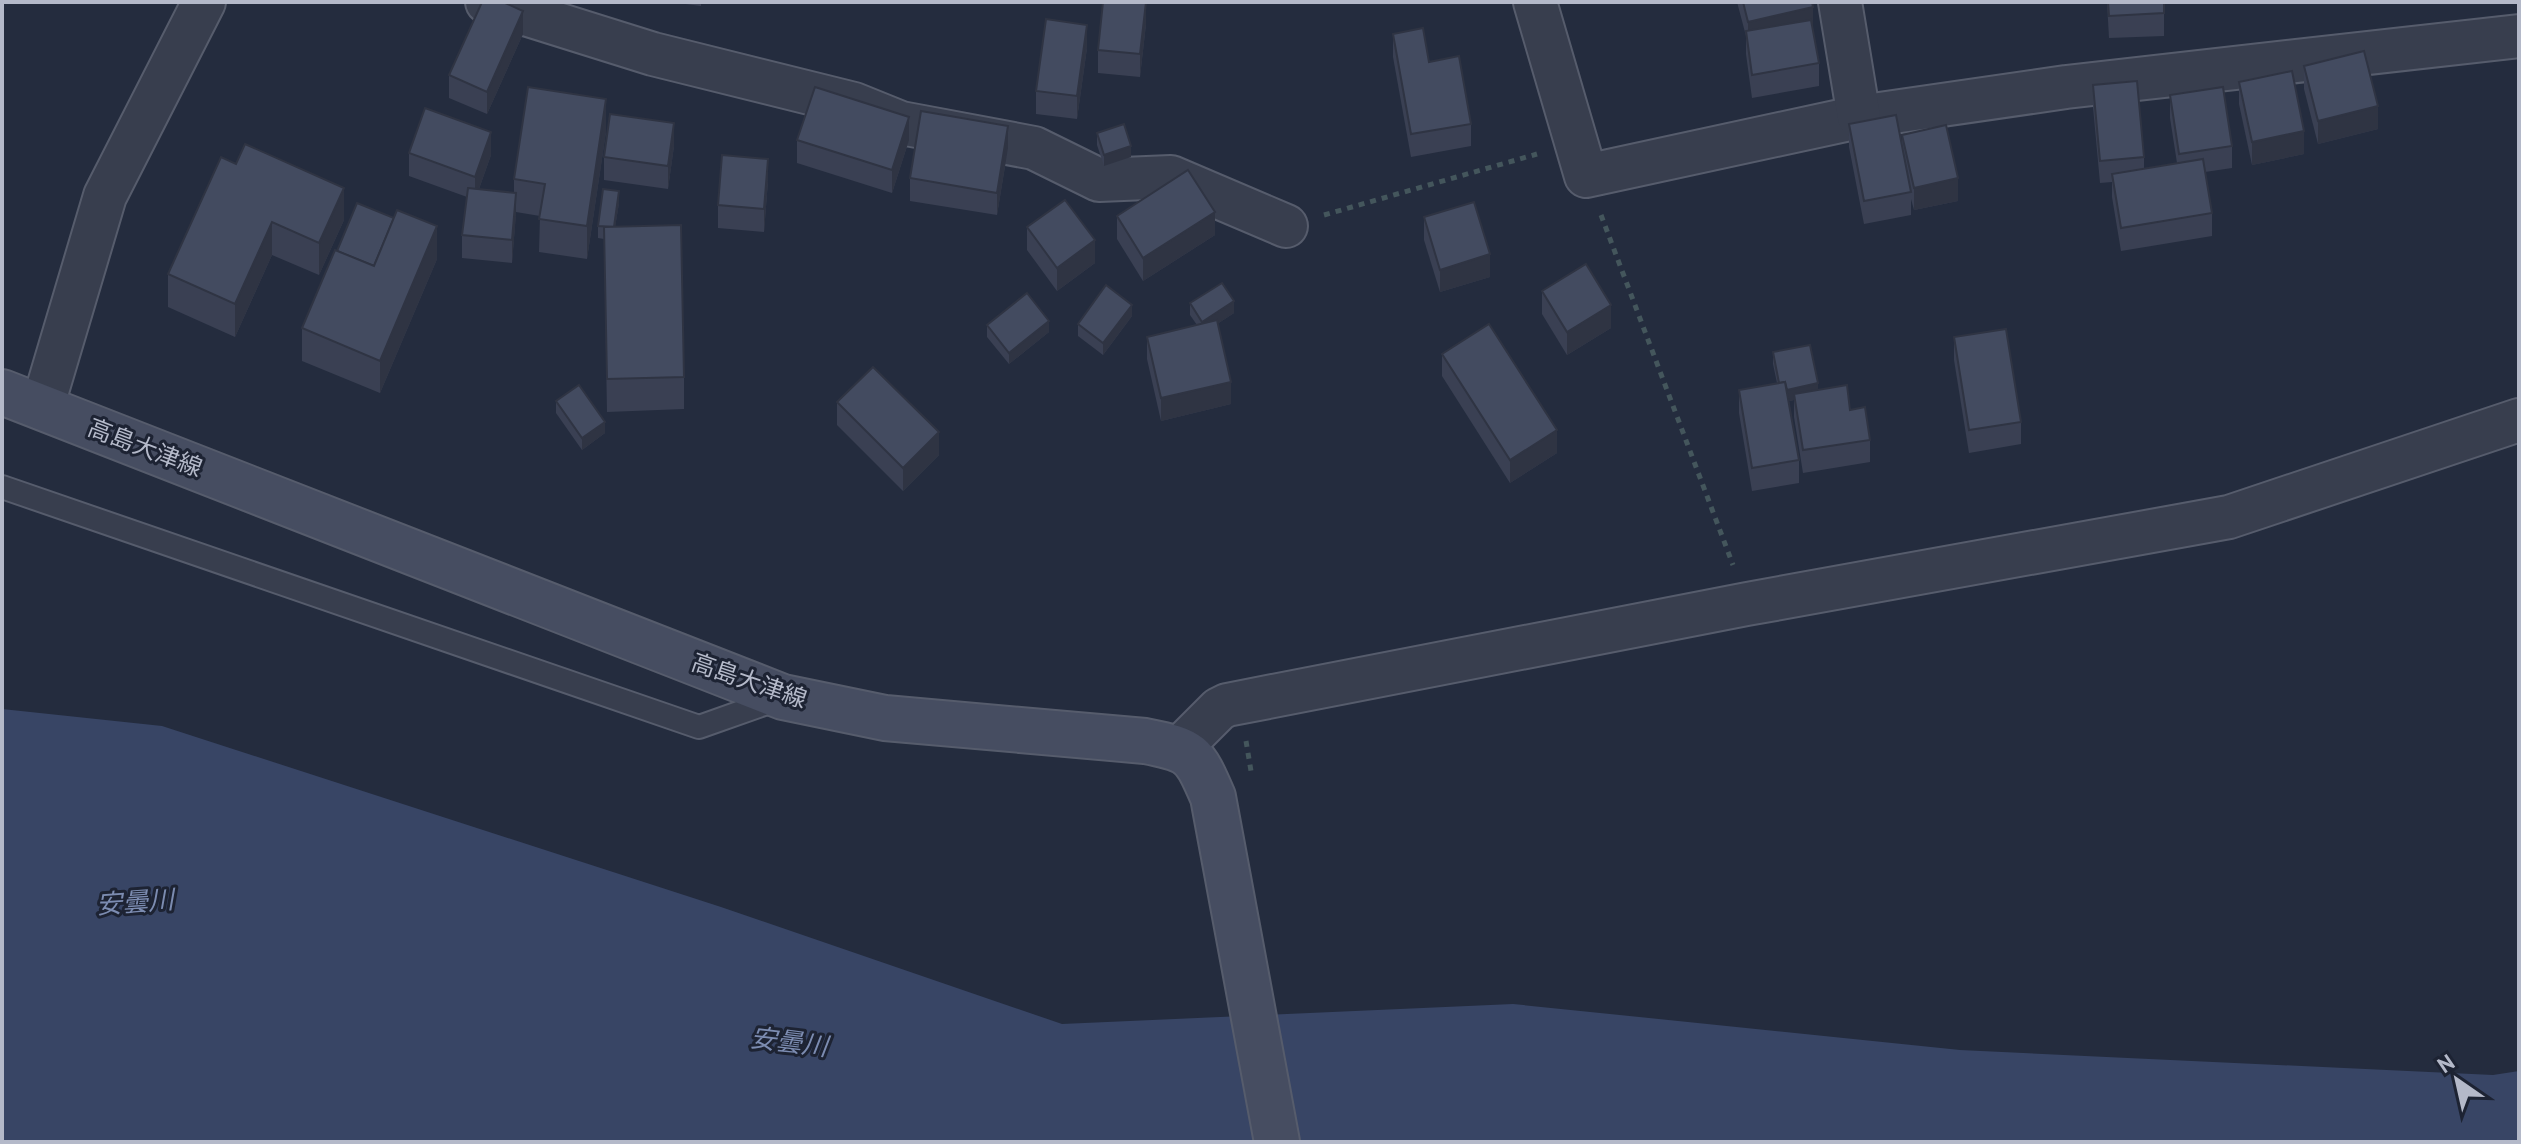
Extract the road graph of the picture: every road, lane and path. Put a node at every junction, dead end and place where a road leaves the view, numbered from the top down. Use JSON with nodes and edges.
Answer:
{"nodes":[{"id":1,"x":204,"y":2,"type":"edge"},
{"id":2,"x":487,"y":2,"type":"edge"},
{"id":3,"x":1535,"y":2,"type":"edge"},
{"id":4,"x":1840,"y":2,"type":"edge"},
{"id":5,"x":2519,"y":36,"type":"edge"},
{"id":6,"x":1859,"y":117,"type":"junction"},
{"id":7,"x":1581,"y":159,"type":"junction"},
{"id":8,"x":1286,"y":226,"type":"joint"},
{"id":9,"x":2,"y":392,"type":"edge"},
{"id":10,"x":42,"y":408,"type":"junction"},
{"id":11,"x":2519,"y":420,"type":"edge"},
{"id":12,"x":2,"y":487,"type":"edge"},
{"id":13,"x":1747,"y":604,"type":"junction"},
{"id":14,"x":783,"y":697,"type":"junction"},
{"id":15,"x":1180,"y":748,"type":"junction"},
{"id":16,"x":1277,"y":1142,"type":"edge"}],
"edges":[{"from":1,"to":10,"type":"street"},
{"from":2,"to":8,"type":"street"},
{"from":3,"to":7,"type":"street"},
{"from":4,"to":6,"type":"street"},
{"from":5,"to":6,"type":"street"},
{"from":6,"to":7,"type":"street"},
{"from":7,"to":8,"type":"path"},
{"from":7,"to":13,"type":"path"},
{"from":9,"to":10,"type":"main road","name":"高島大津線"},
{"from":10,"to":14,"type":"main road","name":"高島大津線"},
{"from":11,"to":13,"type":"street"},
{"from":12,"to":14,"type":"lane"},
{"from":13,"to":15,"type":"street"},
{"from":14,"to":15,"type":"main road","name":"高島大津線"},
{"from":15,"to":16,"type":"main road"}]}
